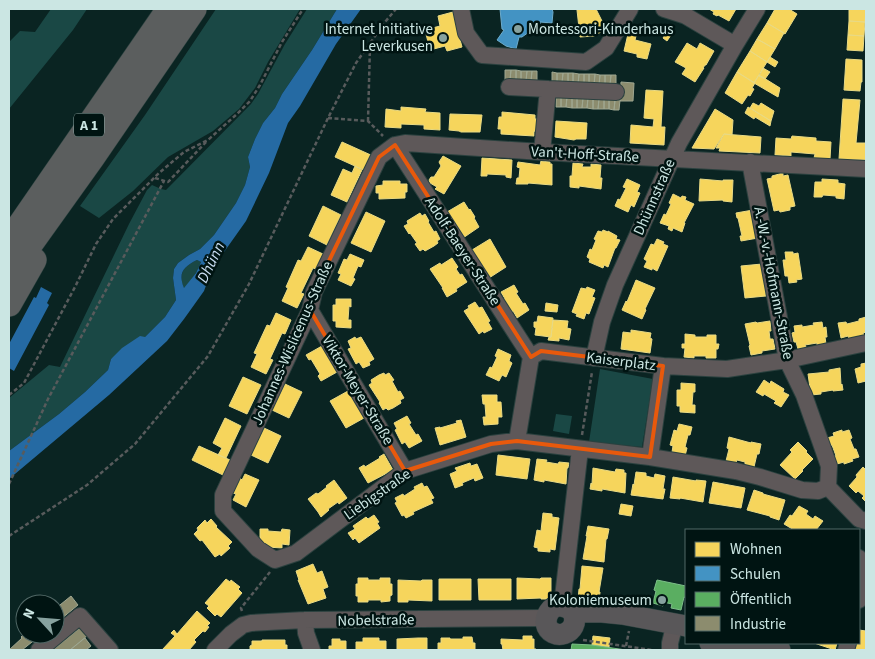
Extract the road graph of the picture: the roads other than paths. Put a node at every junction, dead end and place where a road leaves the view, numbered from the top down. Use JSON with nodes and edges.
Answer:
{"nodes":[{"id":1,"x":169,"y":9,"type":"edge"},
{"id":2,"x":194,"y":9,"type":"edge"},
{"id":3,"x":461,"y":9,"type":"edge"},
{"id":4,"x":630,"y":9,"type":"edge"},
{"id":5,"x":664,"y":9,"type":"edge"},
{"id":6,"x":757,"y":9,"type":"edge"},
{"id":7,"x":735,"y":45,"type":"junction"},
{"id":8,"x":509,"y":87,"type":"dead end"},
{"id":9,"x":548,"y":89,"type":"junction"},
{"id":10,"x":616,"y":92,"type":"dead end"},
{"id":11,"x":394,"y":145,"type":"junction"},
{"id":12,"x":542,"y":152,"type":"junction"},
{"id":13,"x":92,"y":158,"type":"junction"},
{"id":14,"x":672,"y":158,"type":"junction"},
{"id":15,"x":750,"y":162,"type":"junction"},
{"id":16,"x":866,"y":169,"type":"edge"},
{"id":17,"x":9,"y":241,"type":"edge"},
{"id":18,"x":9,"y":274,"type":"edge"},
{"id":19,"x":9,"y":304,"type":"edge"},
{"id":20,"x":310,"y":310,"type":"junction"},
{"id":21,"x":866,"y":343,"type":"edge"},
{"id":22,"x":531,"y":357,"type":"junction"},
{"id":23,"x":594,"y":358,"type":"junction"},
{"id":24,"x":787,"y":360,"type":"junction"},
{"id":25,"x":663,"y":366,"type":"junction"},
{"id":26,"x":517,"y":441,"type":"junction"},
{"id":27,"x":580,"y":449,"type":"junction"},
{"id":28,"x":650,"y":457,"type":"junction"},
{"id":29,"x":405,"y":471,"type":"junction"},
{"id":30,"x":828,"y":487,"type":"junction"},
{"id":31,"x":861,"y":523,"type":"edge"},
{"id":32,"x":275,"y":560,"type":"joint"},
{"id":33,"x":860,"y":563,"type":"edge"},
{"id":34,"x":860,"y":591,"type":"edge"},
{"id":35,"x":305,"y":620,"type":"junction"},
{"id":36,"x":563,"y":627,"type":"edge"},
{"id":37,"x":678,"y":634,"type":"edge"},
{"id":38,"x":715,"y":644,"type":"edge"},
{"id":39,"x":757,"y":644,"type":"edge"},
{"id":40,"x":105,"y":648,"type":"edge"},
{"id":41,"x":39,"y":650,"type":"edge"},
{"id":42,"x":215,"y":650,"type":"edge"},
{"id":43,"x":312,"y":650,"type":"edge"},
{"id":44,"x":547,"y":650,"type":"edge"},
{"id":45,"x":744,"y":650,"type":"edge"},
{"id":46,"x":780,"y":650,"type":"edge"}],
"edges":[{"from":1,"to":17,"type":"highway","number":"A 1"},
{"from":2,"to":13,"type":"highway","number":"A 1"},
{"from":3,"to":4,"type":"street"},
{"from":5,"to":7,"type":"street"},
{"from":6,"to":7,"type":"street","name":"Dhünnstraße"},
{"from":7,"to":14,"type":"street","name":"Dhünnstraße"},
{"from":8,"to":9,"type":"street"},
{"from":9,"to":10,"type":"street"},
{"from":9,"to":12,"type":"street"},
{"from":11,"to":12,"type":"street","name":"Van't-Hoff-Straße"},
{"from":11,"to":20,"type":"street","name":"Johannes-Wislicenus-Straße"},
{"from":11,"to":22,"type":"street","name":"Adolf-Baeyer-Straße"},
{"from":12,"to":14,"type":"street","name":"Van't-Hoff-Straße"},
{"from":13,"to":18,"type":"highway","number":"A 1"},
{"from":13,"to":19,"type":"highway"},
{"from":14,"to":15,"type":"street","name":"Van't-Hoff-Straße"},
{"from":14,"to":23,"type":"street","name":"Dhünnstraße"},
{"from":15,"to":16,"type":"street","name":"Van't-Hoff-Straße"},
{"from":15,"to":24,"type":"street","name":"A.-W.-v.-Hofmann-Straße"},
{"from":20,"to":29,"type":"street","name":"Viktor-Meyer-Straße"},
{"from":20,"to":32,"type":"street","name":"Johannes-Wislicenus-Straße"},
{"from":21,"to":24,"type":"street"},
{"from":22,"to":23,"type":"street","name":"Kaiserplatz"},
{"from":22,"to":26,"type":"street"},
{"from":23,"to":25,"type":"street","name":"Kaiserplatz"},
{"from":24,"to":25,"type":"street"},
{"from":24,"to":30,"type":"street","name":"A.-W.-v.-Hofmann-Straße"},
{"from":25,"to":28,"type":"street","name":"Kaiserplatz"},
{"from":26,"to":27,"type":"street"},
{"from":26,"to":29,"type":"street","name":"Liebigstraße"},
{"from":27,"to":28,"type":"street"},
{"from":27,"to":36,"type":"street"},
{"from":28,"to":30,"type":"street"},
{"from":29,"to":32,"type":"street","name":"Liebigstraße"},
{"from":30,"to":31,"type":"street"},
{"from":33,"to":34,"type":"street"},
{"from":35,"to":36,"type":"street","name":"Nobelstraße"},
{"from":35,"to":42,"type":"street","name":"Nobelstraße"},
{"from":35,"to":43,"type":"street"},
{"from":36,"to":37,"type":"main road","name":"Nobelstraße"},
{"from":36,"to":44,"type":"main road"},
{"from":38,"to":45,"type":"main road"},
{"from":39,"to":46,"type":"main road"},
{"from":40,"to":41,"type":"street"}]}
